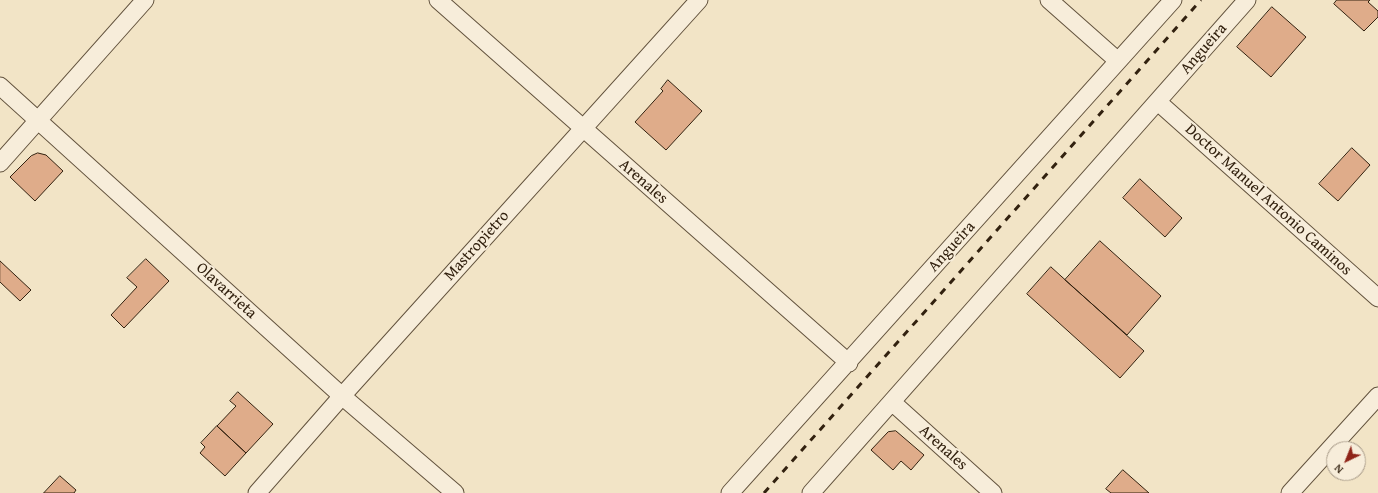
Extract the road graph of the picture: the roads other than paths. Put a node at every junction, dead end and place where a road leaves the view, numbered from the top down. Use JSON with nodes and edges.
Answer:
{"nodes":[{"id":1,"x":145,"y":0,"type":"edge"},
{"id":2,"x":438,"y":0,"type":"edge"},
{"id":3,"x":699,"y":0,"type":"edge"},
{"id":4,"x":1048,"y":0,"type":"edge"},
{"id":5,"x":1173,"y":0,"type":"edge"},
{"id":6,"x":1247,"y":0,"type":"edge"},
{"id":7,"x":1118,"y":62,"type":"junction"},
{"id":8,"x":0,"y":86,"type":"edge"},
{"id":9,"x":1158,"y":102,"type":"junction"},
{"id":10,"x":38,"y":120,"type":"junction"},
{"id":11,"x":583,"y":129,"type":"junction"},
{"id":12,"x":0,"y":163,"type":"edge"},
{"id":13,"x":1378,"y":298,"type":"edge"},
{"id":14,"x":849,"y":363,"type":"junction"},
{"id":15,"x":342,"y":396,"type":"junction"},
{"id":16,"x":1378,"y":396,"type":"edge"},
{"id":17,"x":892,"y":402,"type":"junction"},
{"id":18,"x":257,"y":493,"type":"edge"},
{"id":19,"x":455,"y":493,"type":"edge"},
{"id":20,"x":730,"y":493,"type":"edge"},
{"id":21,"x":811,"y":493,"type":"edge"},
{"id":22,"x":993,"y":493,"type":"edge"},
{"id":23,"x":1290,"y":493,"type":"edge"}],
"edges":[{"from":1,"to":10,"type":"street"},
{"from":2,"to":11,"type":"street","name":"Arenales"},
{"from":3,"to":11,"type":"street","name":"Mastropietro"},
{"from":4,"to":7,"type":"street"},
{"from":5,"to":7,"type":"street","name":"Angueira"},
{"from":6,"to":9,"type":"street","name":"Angueira"},
{"from":7,"to":14,"type":"street","name":"Angueira"},
{"from":8,"to":10,"type":"street","name":"Olavarrieta"},
{"from":9,"to":13,"type":"street","name":"Doctor Manuel Antonio Caminos"},
{"from":9,"to":17,"type":"street","name":"Angueira"},
{"from":10,"to":12,"type":"street"},
{"from":10,"to":15,"type":"street","name":"Olavarrieta"},
{"from":11,"to":14,"type":"street","name":"Arenales"},
{"from":11,"to":15,"type":"street","name":"Mastropietro"},
{"from":14,"to":20,"type":"street","name":"Angueira"},
{"from":15,"to":18,"type":"street","name":"Mastropietro"},
{"from":15,"to":19,"type":"street","name":"Olavarrieta"},
{"from":16,"to":23,"type":"street"},
{"from":17,"to":21,"type":"street","name":"Angueira"},
{"from":17,"to":22,"type":"street","name":"Arenales"}]}
